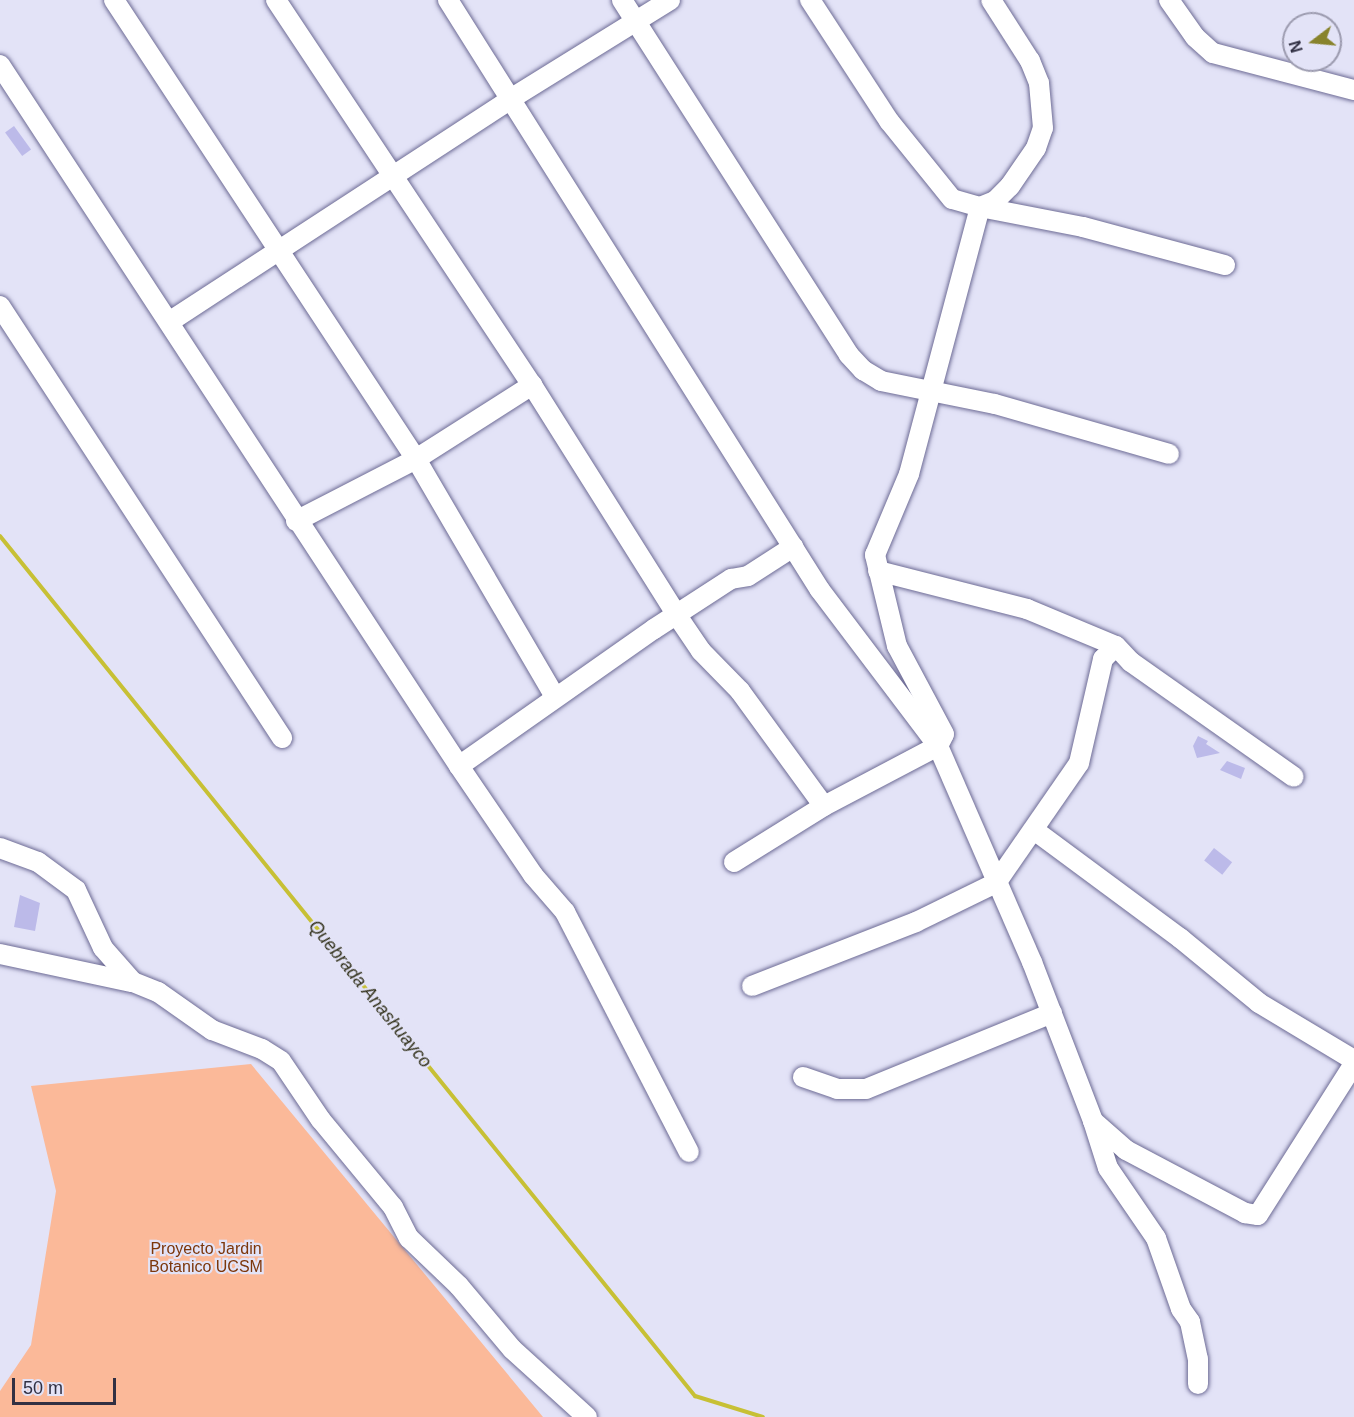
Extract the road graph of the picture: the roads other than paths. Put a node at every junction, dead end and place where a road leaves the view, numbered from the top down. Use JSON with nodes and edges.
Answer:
{"nodes":[{"id":1,"x":114,"y":0,"type":"edge"},
{"id":2,"x":276,"y":0,"type":"edge"},
{"id":3,"x":448,"y":0,"type":"edge"},
{"id":4,"x":622,"y":0,"type":"edge"},
{"id":5,"x":670,"y":0,"type":"edge"},
{"id":6,"x":810,"y":0,"type":"edge"},
{"id":7,"x":991,"y":0,"type":"edge"},
{"id":8,"x":1169,"y":0,"type":"edge"},
{"id":9,"x":636,"y":22,"type":"junction"},
{"id":10,"x":2,"y":73,"type":"edge"},
{"id":11,"x":1354,"y":90,"type":"edge"},
{"id":12,"x":512,"y":98,"type":"junction"},
{"id":13,"x":391,"y":178,"type":"junction"},
{"id":14,"x":980,"y":207,"type":"junction"},
{"id":15,"x":277,"y":252,"type":"junction"},
{"id":16,"x":1225,"y":265,"type":"dead end"},
{"id":17,"x":0,"y":306,"type":"edge"},
{"id":18,"x":169,"y":322,"type":"junction"},
{"id":19,"x":532,"y":385,"type":"junction"},
{"id":20,"x":931,"y":389,"type":"junction"},
{"id":21,"x":1169,"y":454,"type":"dead end"},
{"id":22,"x":416,"y":459,"type":"junction"},
{"id":23,"x":296,"y":521,"type":"junction"},
{"id":24,"x":793,"y":547,"type":"junction"},
{"id":25,"x":878,"y":571,"type":"junction"},
{"id":26,"x":678,"y":617,"type":"junction"},
{"id":27,"x":1116,"y":646,"type":"junction"},
{"id":28,"x":555,"y":697,"type":"junction"},
{"id":29,"x":282,"y":738,"type":"dead end"},
{"id":30,"x":938,"y":746,"type":"junction"},
{"id":31,"x":459,"y":766,"type":"junction"},
{"id":32,"x":1294,"y":777,"type":"dead end"},
{"id":33,"x":824,"y":806,"type":"junction"},
{"id":34,"x":1034,"y":830,"type":"junction"},
{"id":35,"x":0,"y":848,"type":"edge"},
{"id":36,"x":734,"y":862,"type":"dead end"},
{"id":37,"x":996,"y":883,"type":"junction"},
{"id":38,"x":0,"y":954,"type":"edge"},
{"id":39,"x":134,"y":982,"type":"junction"},
{"id":40,"x":752,"y":986,"type":"dead end"},
{"id":41,"x":1052,"y":1013,"type":"junction"},
{"id":42,"x":1354,"y":1060,"type":"edge"},
{"id":43,"x":1354,"y":1064,"type":"edge"},
{"id":44,"x":803,"y":1077,"type":"dead end"},
{"id":45,"x":1093,"y":1121,"type":"junction"},
{"id":46,"x":689,"y":1152,"type":"dead end"},
{"id":47,"x":1198,"y":1384,"type":"dead end"},
{"id":48,"x":587,"y":1417,"type":"edge"}],
"edges":[{"from":1,"to":15,"type":"street"},
{"from":2,"to":13,"type":"street"},
{"from":3,"to":12,"type":"street"},
{"from":4,"to":9,"type":"street"},
{"from":5,"to":9,"type":"street"},
{"from":6,"to":14,"type":"street"},
{"from":7,"to":14,"type":"street"},
{"from":8,"to":11,"type":"street"},
{"from":9,"to":12,"type":"street"},
{"from":9,"to":20,"type":"street"},
{"from":10,"to":18,"type":"street"},
{"from":12,"to":13,"type":"street"},
{"from":12,"to":24,"type":"street"},
{"from":13,"to":15,"type":"street"},
{"from":13,"to":19,"type":"street"},
{"from":14,"to":16,"type":"street"},
{"from":14,"to":20,"type":"street"},
{"from":15,"to":18,"type":"street"},
{"from":15,"to":22,"type":"street"},
{"from":17,"to":29,"type":"street"},
{"from":18,"to":23,"type":"street"},
{"from":19,"to":22,"type":"street"},
{"from":19,"to":26,"type":"street"},
{"from":20,"to":21,"type":"street"},
{"from":20,"to":25,"type":"street"},
{"from":22,"to":23,"type":"street"},
{"from":22,"to":28,"type":"street"},
{"from":23,"to":31,"type":"street"},
{"from":24,"to":26,"type":"street"},
{"from":24,"to":30,"type":"street"},
{"from":25,"to":27,"type":"street"},
{"from":25,"to":30,"type":"street"},
{"from":26,"to":28,"type":"street"},
{"from":26,"to":33,"type":"street"},
{"from":27,"to":32,"type":"street"},
{"from":27,"to":34,"type":"street"},
{"from":28,"to":31,"type":"street"},
{"from":30,"to":33,"type":"street"},
{"from":30,"to":37,"type":"street"},
{"from":31,"to":46,"type":"street"},
{"from":33,"to":36,"type":"street"},
{"from":34,"to":37,"type":"street"},
{"from":34,"to":42,"type":"street"},
{"from":35,"to":39,"type":"street"},
{"from":37,"to":40,"type":"street"},
{"from":37,"to":41,"type":"street"},
{"from":38,"to":39,"type":"street"},
{"from":39,"to":48,"type":"street"},
{"from":41,"to":44,"type":"street"},
{"from":41,"to":45,"type":"street"},
{"from":43,"to":45,"type":"street"},
{"from":45,"to":47,"type":"street"}]}
